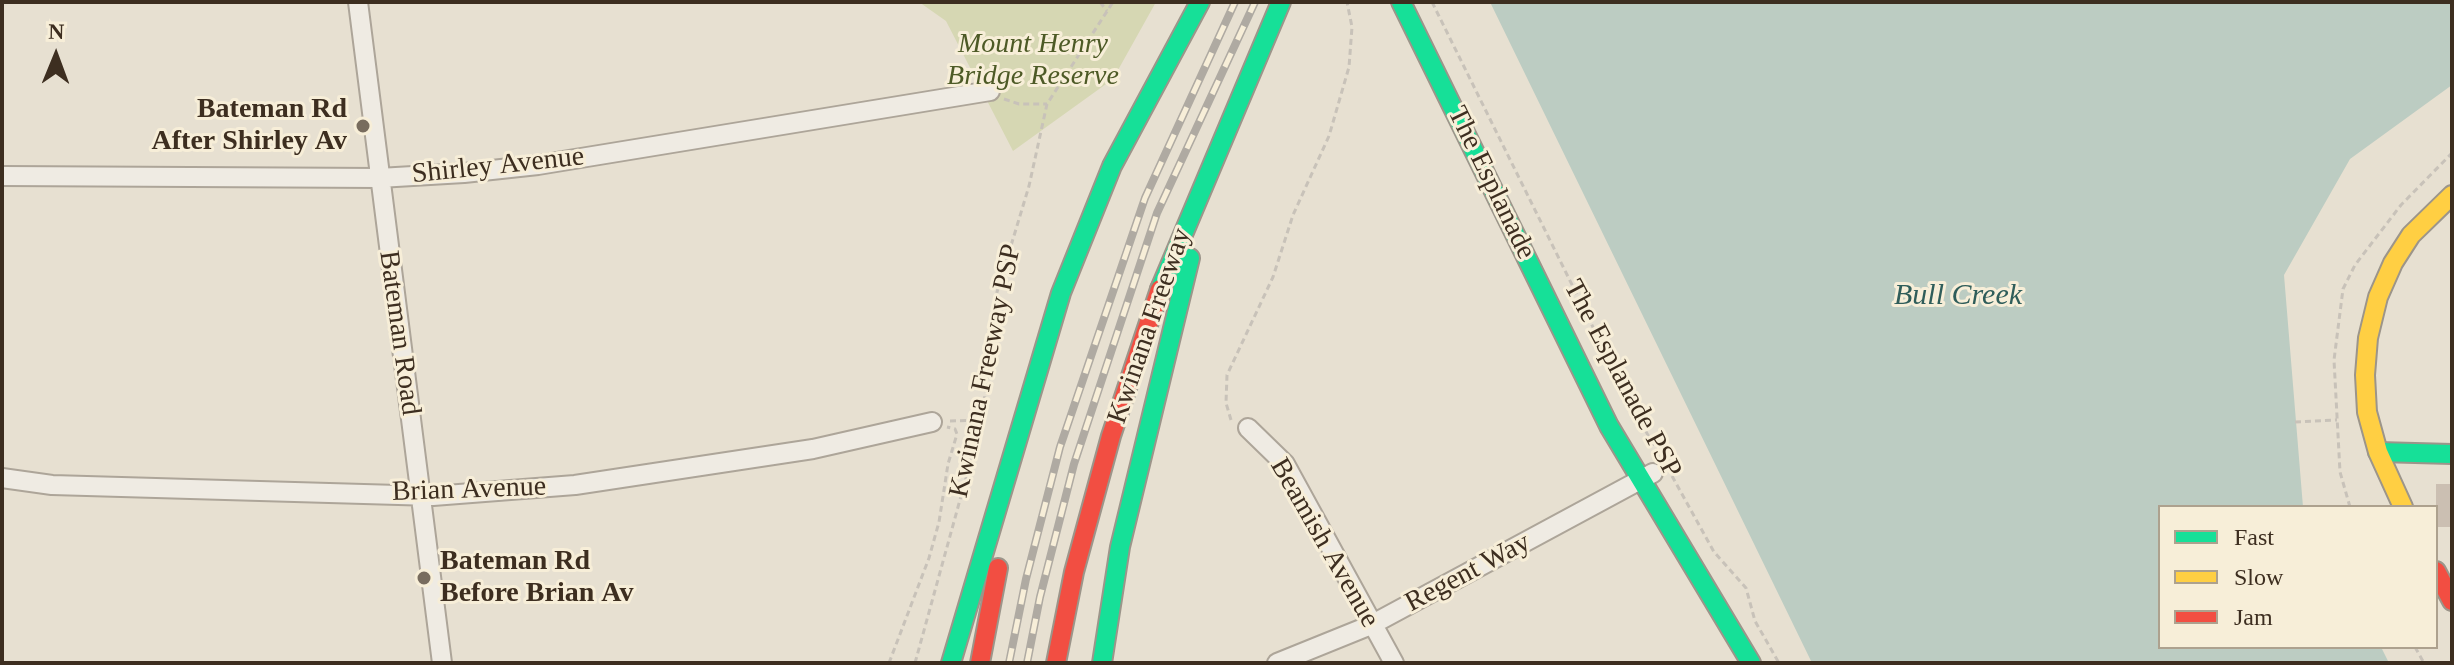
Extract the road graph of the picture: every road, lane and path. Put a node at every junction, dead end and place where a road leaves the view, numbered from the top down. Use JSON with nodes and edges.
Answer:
{"nodes":[{"id":1,"x":358,"y":2,"type":"edge"},
{"id":2,"x":1100,"y":2,"type":"edge"},
{"id":3,"x":1113,"y":2,"type":"edge"},
{"id":4,"x":1201,"y":2,"type":"edge"},
{"id":5,"x":1281,"y":2,"type":"edge"},
{"id":6,"x":1347,"y":2,"type":"edge"},
{"id":7,"x":1401,"y":2,"type":"edge"},
{"id":8,"x":1432,"y":2,"type":"edge"},
{"id":9,"x":1107,"y":11,"type":"junction"},
{"id":10,"x":990,"y":91,"type":"joint"},
{"id":11,"x":1047,"y":104,"type":"junction"},
{"id":12,"x":1213,"y":162,"type":"junction"},
{"id":13,"x":2,"y":176,"type":"edge"},
{"id":14,"x":379,"y":178,"type":"junction"},
{"id":15,"x":2452,"y":195,"type":"edge"},
{"id":16,"x":982,"y":420,"type":"junction"},
{"id":17,"x":2337,"y":420,"type":"dead end"},
{"id":18,"x":932,"y":422,"type":"junction"},
{"id":19,"x":2295,"y":422,"type":"dead end"},
{"id":20,"x":1248,"y":428,"type":"joint"},
{"id":21,"x":2378,"y":452,"type":"junction"},
{"id":22,"x":2452,"y":454,"type":"edge"},
{"id":23,"x":1656,"y":470,"type":"junction"},
{"id":24,"x":2,"y":478,"type":"edge"},
{"id":25,"x":420,"y":495,"type":"junction"},
{"id":26,"x":2402,"y":505,"type":"edge"},
{"id":27,"x":2438,"y":575,"type":"edge"},
{"id":28,"x":2452,"y":601,"type":"edge"},
{"id":29,"x":1371,"y":625,"type":"junction"},
{"id":30,"x":442,"y":663,"type":"edge"},
{"id":31,"x":889,"y":663,"type":"edge"},
{"id":32,"x":915,"y":663,"type":"edge"},
{"id":33,"x":951,"y":663,"type":"edge"},
{"id":34,"x":980,"y":663,"type":"edge"},
{"id":35,"x":1056,"y":663,"type":"edge"},
{"id":36,"x":1102,"y":663,"type":"edge"},
{"id":37,"x":1277,"y":663,"type":"edge"},
{"id":38,"x":1394,"y":663,"type":"edge"},
{"id":39,"x":1751,"y":663,"type":"edge"},
{"id":40,"x":1779,"y":663,"type":"edge"}],
"edges":[{"from":1,"to":14,"type":"street","name":"Bateman Road"},
{"from":2,"to":9,"type":"path"},
{"from":3,"to":9,"type":"path","name":"Kwinana Freeway PSP"},
{"from":4,"to":33,"type":"main road"},
{"from":4,"to":34,"type":"main road"},
{"from":5,"to":12,"type":"main road","name":"Kwinana Freeway"},
{"from":6,"to":20,"type":"path"},
{"from":7,"to":23,"type":"main road","name":"The Esplanade"},
{"from":8,"to":23,"type":"path","name":"The Esplanade PSP"},
{"from":9,"to":11,"type":"path","name":"Kwinana Freeway PSP"},
{"from":10,"to":11,"type":"path"},
{"from":10,"to":14,"type":"street","name":"Shirley Avenue"},
{"from":11,"to":16,"type":"path","name":"Kwinana Freeway PSP"},
{"from":12,"to":35,"type":"main road","name":"Kwinana Freeway"},
{"from":12,"to":36,"type":"main road"},
{"from":13,"to":14,"type":"street","name":"Shirley Avenue"},
{"from":14,"to":25,"type":"street","name":"Bateman Road"},
{"from":15,"to":21,"type":"main road"},
{"from":16,"to":18,"type":"path"},
{"from":16,"to":32,"type":"path","name":"Kwinana Freeway PSP"},
{"from":17,"to":19,"type":"path"},
{"from":18,"to":25,"type":"street","name":"Brian Avenue"},
{"from":18,"to":31,"type":"path"},
{"from":20,"to":29,"type":"street","name":"Beamish Avenue"},
{"from":21,"to":22,"type":"main road"},
{"from":21,"to":26,"type":"main road"},
{"from":23,"to":29,"type":"street","name":"Regent Way"},
{"from":23,"to":39,"type":"main road","name":"The Esplanade"},
{"from":23,"to":40,"type":"path","name":"The Esplanade PSP"},
{"from":24,"to":25,"type":"street","name":"Brian Avenue"},
{"from":25,"to":30,"type":"street","name":"Bateman Road"},
{"from":27,"to":28,"type":"main road"},
{"from":29,"to":37,"type":"street","name":"Regent Way"},
{"from":29,"to":38,"type":"street","name":"Beamish Avenue"}]}
